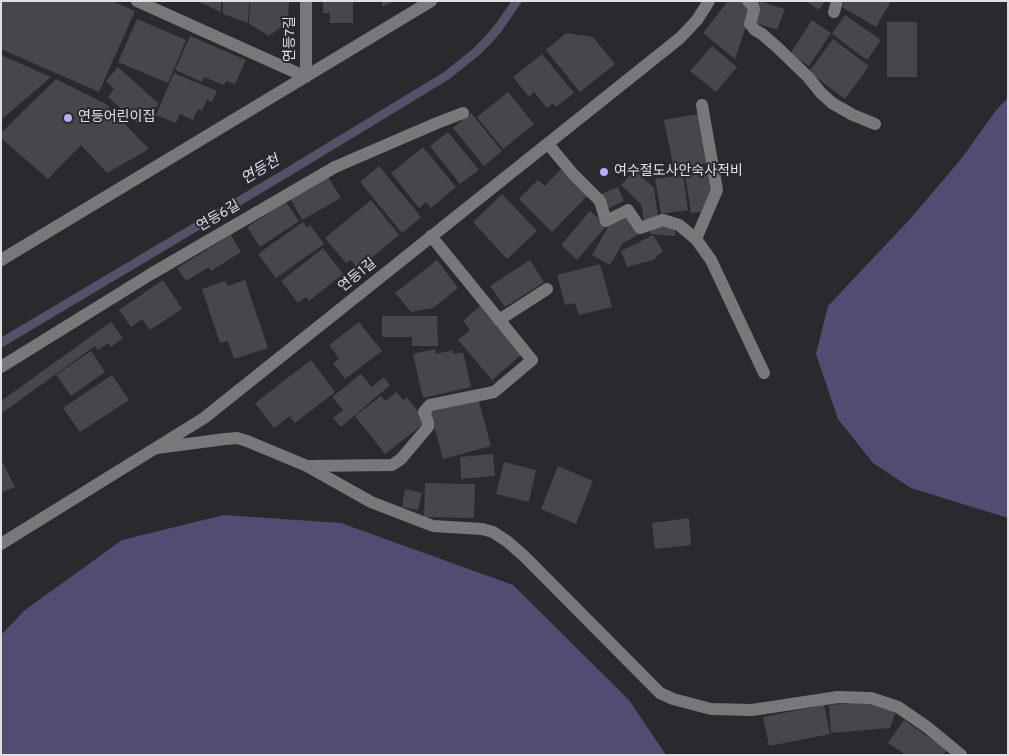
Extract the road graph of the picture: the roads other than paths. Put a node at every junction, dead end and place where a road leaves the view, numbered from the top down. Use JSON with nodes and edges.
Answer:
{"nodes":[{"id":1,"x":137,"y":1,"type":"edge"},
{"id":2,"x":306,"y":1,"type":"edge"},
{"id":3,"x":431,"y":1,"type":"edge"},
{"id":4,"x":710,"y":1,"type":"edge"},
{"id":5,"x":748,"y":1,"type":"edge"},
{"id":6,"x":306,"y":77,"type":"junction"},
{"id":7,"x":702,"y":105,"type":"dead end"},
{"id":8,"x":463,"y":113,"type":"dead end"},
{"id":9,"x":875,"y":124,"type":"dead end"},
{"id":10,"x":548,"y":144,"type":"junction"},
{"id":11,"x":431,"y":236,"type":"junction"},
{"id":12,"x":696,"y":238,"type":"junction"},
{"id":13,"x":1,"y":260,"type":"edge"},
{"id":14,"x":547,"y":289,"type":"dead end"},
{"id":15,"x":499,"y":320,"type":"junction"},
{"id":16,"x":1,"y":367,"type":"edge"},
{"id":17,"x":764,"y":373,"type":"dead end"},
{"id":18,"x":157,"y":448,"type":"junction"},
{"id":19,"x":307,"y":466,"type":"junction"},
{"id":20,"x":1,"y":544,"type":"edge"},
{"id":21,"x":961,"y":755,"type":"edge"}],
"edges":[{"from":1,"to":6,"type":"street"},
{"from":2,"to":6,"type":"street","name":"연등7길"},
{"from":3,"to":6,"type":"street"},
{"from":4,"to":10,"type":"street","name":"연등1길"},
{"from":5,"to":9,"type":"street"},
{"from":6,"to":13,"type":"street"},
{"from":7,"to":12,"type":"street"},
{"from":8,"to":16,"type":"street","name":"연등6길"},
{"from":10,"to":11,"type":"street","name":"연등1길"},
{"from":10,"to":12,"type":"street"},
{"from":11,"to":15,"type":"street"},
{"from":11,"to":18,"type":"street","name":"연등1길"},
{"from":12,"to":17,"type":"street"},
{"from":14,"to":15,"type":"street"},
{"from":15,"to":19,"type":"street"},
{"from":18,"to":19,"type":"street"},
{"from":18,"to":20,"type":"street","name":"연등1길"},
{"from":19,"to":21,"type":"street"}]}
